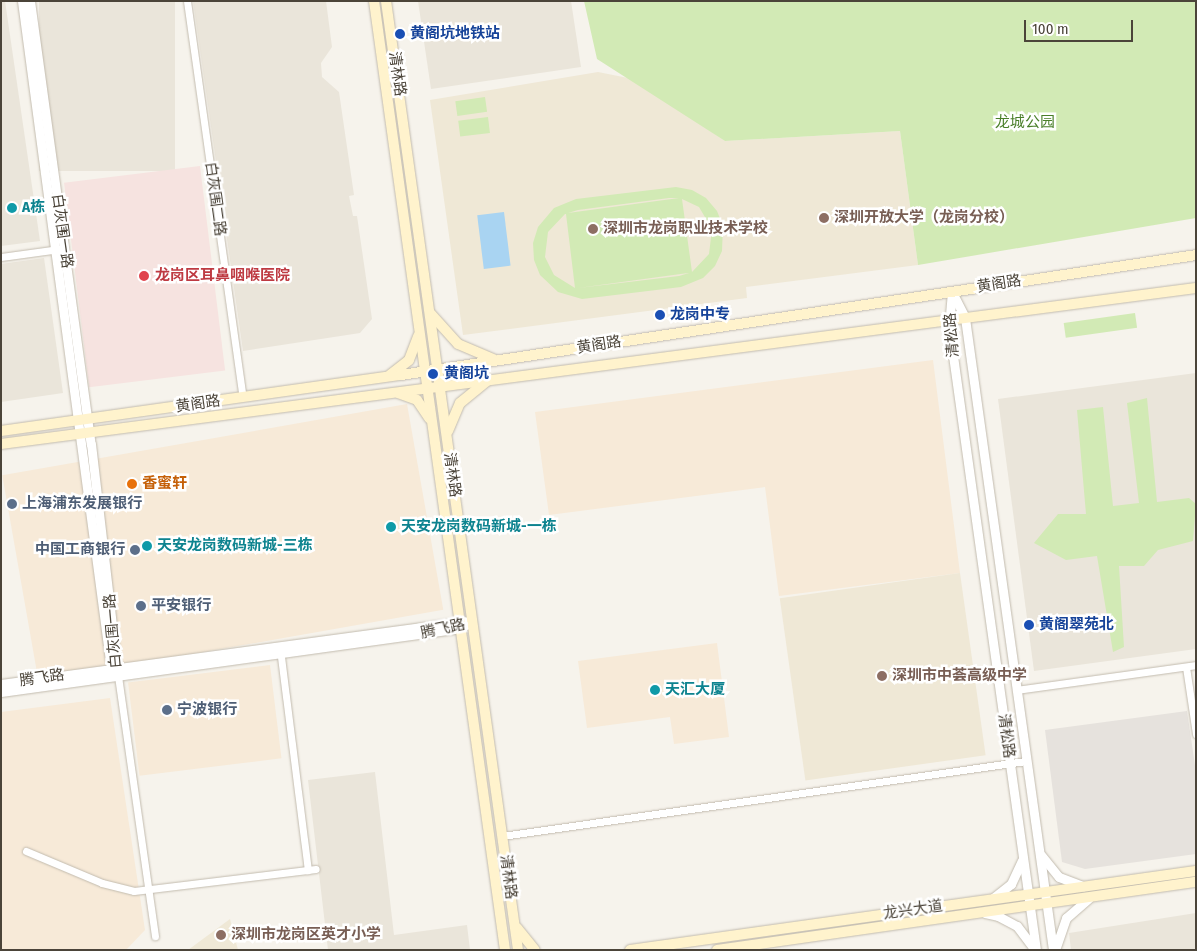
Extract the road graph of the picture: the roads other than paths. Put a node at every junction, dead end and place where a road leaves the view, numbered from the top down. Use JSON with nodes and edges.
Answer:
{"nodes":[{"id":1,"x":22,"y":1,"type":"edge"},
{"id":2,"x":30,"y":1,"type":"edge"},
{"id":3,"x":187,"y":1,"type":"edge"},
{"id":4,"x":374,"y":1,"type":"edge"},
{"id":5,"x":386,"y":1,"type":"edge"},
{"id":6,"x":421,"y":248,"type":"junction"},
{"id":7,"x":60,"y":249,"type":"junction"},
{"id":8,"x":408,"y":250,"type":"junction"},
{"id":9,"x":1196,"y":255,"type":"edge"},
{"id":10,"x":1,"y":257,"type":"edge"},
{"id":11,"x":1196,"y":288,"type":"edge"},
{"id":12,"x":952,"y":292,"type":"junction"},
{"id":13,"x":429,"y":311,"type":"junction"},
{"id":14,"x":965,"y":318,"type":"junction"},
{"id":15,"x":948,"y":320,"type":"junction"},
{"id":16,"x":419,"y":327,"type":"junction"},
{"id":17,"x":502,"y":360,"type":"junction"},
{"id":18,"x":437,"y":369,"type":"junction"},
{"id":19,"x":425,"y":371,"type":"junction"},
{"id":20,"x":384,"y":377,"type":"junction"},
{"id":21,"x":494,"y":378,"type":"junction"},
{"id":22,"x":440,"y":385,"type":"junction"},
{"id":23,"x":427,"y":387,"type":"junction"},
{"id":24,"x":387,"y":392,"type":"junction"},
{"id":25,"x":243,"y":397,"type":"junction"},
{"id":26,"x":84,"y":420,"type":"junction"},
{"id":27,"x":433,"y":428,"type":"junction"},
{"id":28,"x":1,"y":431,"type":"edge"},
{"id":29,"x":85,"y":433,"type":"junction"},
{"id":30,"x":447,"y":440,"type":"junction"},
{"id":31,"x":1,"y":444,"type":"edge"},
{"id":32,"x":472,"y":622,"type":"junction"},
{"id":33,"x":460,"y":624,"type":"junction"},
{"id":34,"x":280,"y":649,"type":"junction"},
{"id":35,"x":1196,"y":665,"type":"edge"},
{"id":36,"x":1186,"y":667,"type":"junction"},
{"id":37,"x":116,"y":670,"type":"junction"},
{"id":38,"x":1,"y":684,"type":"edge"},
{"id":39,"x":1016,"y":690,"type":"junction"},
{"id":40,"x":1,"y":692,"type":"edge"},
{"id":41,"x":1196,"y":734,"type":"edge"},
{"id":42,"x":1026,"y":760,"type":"junction"},
{"id":43,"x":1010,"y":763,"type":"junction"},
{"id":44,"x":502,"y":836,"type":"junction"},
{"id":45,"x":1039,"y":850,"type":"junction"},
{"id":46,"x":26,"y":851,"type":"dead end"},
{"id":47,"x":1023,"y":857,"type":"junction"},
{"id":48,"x":316,"y":869,"type":"dead end"},
{"id":49,"x":308,"y":870,"type":"junction"},
{"id":50,"x":1196,"y":870,"type":"edge"},
{"id":51,"x":1196,"y":882,"type":"edge"},
{"id":52,"x":1085,"y":886,"type":"junction"},
{"id":53,"x":148,"y":889,"type":"junction"},
{"id":54,"x":1044,"y":892,"type":"junction"},
{"id":55,"x":1028,"y":894,"type":"junction"},
{"id":56,"x":1092,"y":897,"type":"junction"},
{"id":57,"x":989,"y":899,"type":"junction"},
{"id":58,"x":1046,"y":904,"type":"junction"},
{"id":59,"x":1030,"y":906,"type":"junction"},
{"id":60,"x":979,"y":913,"type":"junction"},
{"id":61,"x":514,"y":921,"type":"junction"},
{"id":62,"x":155,"y":936,"type":"dead end"},
{"id":63,"x":505,"y":950,"type":"edge"},
{"id":64,"x":518,"y":950,"type":"edge"},
{"id":65,"x":534,"y":950,"type":"edge"},
{"id":66,"x":630,"y":950,"type":"edge"},
{"id":67,"x":717,"y":950,"type":"edge"},
{"id":68,"x":1035,"y":950,"type":"edge"},
{"id":69,"x":1054,"y":950,"type":"edge"}],
"edges":[{"from":1,"to":7,"type":"street","name":"白灰围一路"},
{"from":2,"to":7,"type":"street","name":"白灰围一路"},
{"from":3,"to":25,"type":"street","name":"白灰围二路"},
{"from":4,"to":8,"type":"main road","name":"清林路"},
{"from":5,"to":6,"type":"main road","name":"清林路"},
{"from":6,"to":8,"type":"main road"},
{"from":6,"to":13,"type":"main road","name":"清林路"},
{"from":7,"to":10,"type":"street"},
{"from":7,"to":26,"type":"street","name":"白灰围一路"},
{"from":8,"to":16,"type":"main road","name":"清林路"},
{"from":9,"to":12,"type":"main road","name":"黄阁路"},
{"from":11,"to":14,"type":"main road","name":"黄阁路"},
{"from":12,"to":14,"type":"street","name":"清松路"},
{"from":12,"to":15,"type":"street","name":"清松路"},
{"from":12,"to":17,"type":"main road","name":"黄阁路"},
{"from":13,"to":17,"type":"main road"},
{"from":13,"to":18,"type":"main road","name":"清林路"},
{"from":14,"to":15,"type":"main road","name":"黄阁路"},
{"from":14,"to":39,"type":"street","name":"清松路"},
{"from":15,"to":21,"type":"main road","name":"黄阁路"},
{"from":15,"to":43,"type":"street","name":"清松路"},
{"from":16,"to":19,"type":"main road","name":"清林路"},
{"from":16,"to":20,"type":"main road"},
{"from":17,"to":18,"type":"main road","name":"黄阁路"},
{"from":18,"to":19,"type":"main road","name":"黄阁路"},
{"from":18,"to":22,"type":"main road","name":"清林路"},
{"from":19,"to":20,"type":"main road","name":"黄阁路"},
{"from":19,"to":23,"type":"main road","name":"清林路"},
{"from":20,"to":25,"type":"main road","name":"黄阁路"},
{"from":21,"to":22,"type":"main road","name":"黄阁路"},
{"from":21,"to":30,"type":"main road"},
{"from":22,"to":23,"type":"main road","name":"黄阁路"},
{"from":22,"to":30,"type":"main road","name":"清林路"},
{"from":23,"to":24,"type":"main road","name":"黄阁路"},
{"from":23,"to":27,"type":"main road","name":"清林路"},
{"from":24,"to":27,"type":"main road"},
{"from":24,"to":29,"type":"main road","name":"黄阁路"},
{"from":25,"to":26,"type":"main road","name":"黄阁路"},
{"from":26,"to":28,"type":"main road","name":"黄阁路"},
{"from":26,"to":29,"type":"street","name":"白灰围一路"},
{"from":27,"to":33,"type":"main road","name":"清林路"},
{"from":29,"to":31,"type":"main road","name":"黄阁路"},
{"from":29,"to":37,"type":"street","name":"白灰围一路"},
{"from":30,"to":32,"type":"main road","name":"清林路"},
{"from":32,"to":33,"type":"street","name":"腾飞路"},
{"from":32,"to":44,"type":"main road","name":"清林路"},
{"from":33,"to":34,"type":"street","name":"腾飞路"},
{"from":33,"to":63,"type":"main road","name":"清林路"},
{"from":34,"to":37,"type":"street","name":"腾飞路"},
{"from":34,"to":49,"type":"street"},
{"from":35,"to":36,"type":"street"},
{"from":36,"to":39,"type":"street"},
{"from":36,"to":41,"type":"street"},
{"from":37,"to":38,"type":"street","name":"腾飞路"},
{"from":37,"to":40,"type":"street","name":"腾飞路"},
{"from":37,"to":53,"type":"street"},
{"from":39,"to":42,"type":"street","name":"清松路"},
{"from":42,"to":43,"type":"street"},
{"from":42,"to":45,"type":"street","name":"清松路"},
{"from":43,"to":44,"type":"street"},
{"from":43,"to":47,"type":"street","name":"清松路"},
{"from":44,"to":61,"type":"main road","name":"清林路"},
{"from":45,"to":52,"type":"street"},
{"from":45,"to":54,"type":"street","name":"清松路"},
{"from":46,"to":53,"type":"street"},
{"from":47,"to":55,"type":"street","name":"清松路"},
{"from":47,"to":57,"type":"street"},
{"from":48,"to":49,"type":"street"},
{"from":49,"to":53,"type":"street"},
{"from":50,"to":52,"type":"main road","name":"龙兴大道"},
{"from":51,"to":56,"type":"main road","name":"龙兴大道"},
{"from":52,"to":54,"type":"main road","name":"龙兴大道"},
{"from":53,"to":62,"type":"street"},
{"from":54,"to":55,"type":"main road","name":"龙兴大道"},
{"from":54,"to":58,"type":"street","name":"清松路"},
{"from":55,"to":57,"type":"main road","name":"龙兴大道"},
{"from":55,"to":59,"type":"street","name":"清松路"},
{"from":56,"to":58,"type":"main road","name":"龙兴大道"},
{"from":56,"to":69,"type":"street"},
{"from":57,"to":66,"type":"main road","name":"龙兴大道"},
{"from":58,"to":59,"type":"main road","name":"龙兴大道"},
{"from":58,"to":69,"type":"street","name":"清松路"},
{"from":59,"to":60,"type":"main road","name":"龙兴大道"},
{"from":59,"to":68,"type":"street","name":"清松路"},
{"from":60,"to":67,"type":"main road","name":"龙兴大道"},
{"from":60,"to":68,"type":"street"},
{"from":61,"to":64,"type":"main road","name":"清林路"},
{"from":61,"to":65,"type":"main road"}]}
